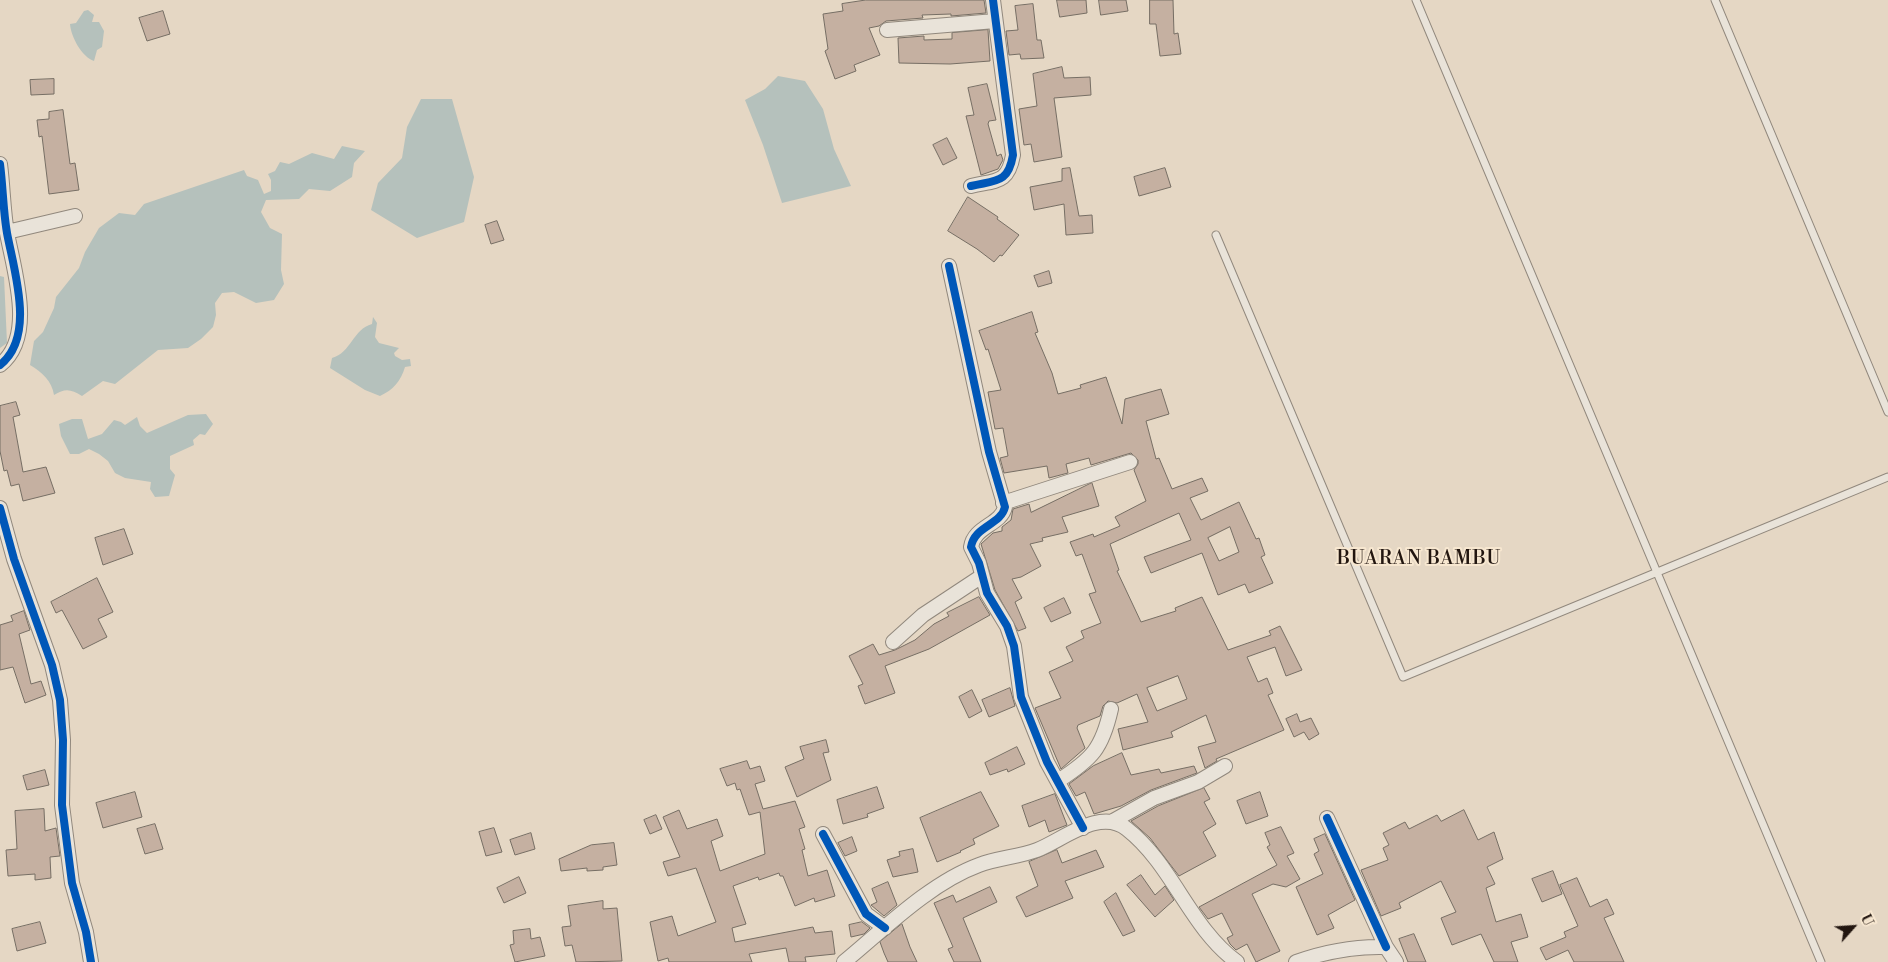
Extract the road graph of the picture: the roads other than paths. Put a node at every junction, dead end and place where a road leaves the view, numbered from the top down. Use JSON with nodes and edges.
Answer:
{"nodes":[{"id":1,"x":992,"y":0,"type":"edge"},
{"id":2,"x":1416,"y":0,"type":"edge"},
{"id":3,"x":1715,"y":0,"type":"edge"},
{"id":4,"x":995,"y":21,"type":"junction"},
{"id":5,"x":887,"y":30,"type":"dead end"},
{"id":6,"x":0,"y":164,"type":"edge"},
{"id":7,"x":971,"y":186,"type":"dead end"},
{"id":8,"x":2,"y":195,"type":"edge"},
{"id":9,"x":75,"y":216,"type":"dead end"},
{"id":10,"x":3,"y":232,"type":"edge"},
{"id":11,"x":1216,"y":235,"type":"dead end"},
{"id":12,"x":949,"y":266,"type":"dead end"},
{"id":13,"x":0,"y":365,"type":"edge"},
{"id":14,"x":1888,"y":412,"type":"edge"},
{"id":15,"x":1130,"y":462,"type":"dead end"},
{"id":16,"x":1888,"y":477,"type":"edge"},
{"id":17,"x":1003,"y":503,"type":"junction"},
{"id":18,"x":0,"y":508,"type":"edge"},
{"id":19,"x":1657,"y":574,"type":"junction"},
{"id":20,"x":982,"y":576,"type":"junction"},
{"id":21,"x":893,"y":642,"type":"dead end"},
{"id":22,"x":1111,"y":709,"type":"dead end"},
{"id":23,"x":1225,"y":766,"type":"dead end"},
{"id":24,"x":1058,"y":781,"type":"junction"},
{"id":25,"x":1327,"y":818,"type":"dead end"},
{"id":26,"x":1113,"y":821,"type":"junction"},
{"id":27,"x":1083,"y":828,"type":"junction"},
{"id":28,"x":823,"y":834,"type":"dead end"},
{"id":29,"x":885,"y":928,"type":"junction"},
{"id":30,"x":1386,"y":947,"type":"junction"},
{"id":31,"x":91,"y":962,"type":"edge"},
{"id":32,"x":844,"y":962,"type":"edge"},
{"id":33,"x":1237,"y":962,"type":"edge"},
{"id":34,"x":1296,"y":962,"type":"edge"},
{"id":35,"x":1396,"y":962,"type":"edge"},
{"id":36,"x":1821,"y":962,"type":"edge"}],
"edges":[{"from":1,"to":4,"type":"street"},
{"from":2,"to":19,"type":"lane"},
{"from":3,"to":14,"type":"lane"},
{"from":4,"to":5,"type":"street"},
{"from":4,"to":7,"type":"street"},
{"from":6,"to":8,"type":"street"},
{"from":8,"to":10,"type":"street"},
{"from":9,"to":10,"type":"street"},
{"from":10,"to":13,"type":"street"},
{"from":11,"to":19,"type":"lane"},
{"from":12,"to":17,"type":"street"},
{"from":15,"to":17,"type":"street"},
{"from":16,"to":19,"type":"lane"},
{"from":17,"to":20,"type":"street"},
{"from":18,"to":31,"type":"street"},
{"from":19,"to":36,"type":"lane"},
{"from":20,"to":21,"type":"street"},
{"from":20,"to":24,"type":"street"},
{"from":22,"to":24,"type":"street"},
{"from":23,"to":26,"type":"street"},
{"from":24,"to":27,"type":"street"},
{"from":25,"to":30,"type":"street"},
{"from":26,"to":27,"type":"street"},
{"from":26,"to":33,"type":"street"},
{"from":27,"to":29,"type":"street"},
{"from":28,"to":29,"type":"street"},
{"from":29,"to":32,"type":"street"},
{"from":30,"to":34,"type":"street"},
{"from":30,"to":35,"type":"street"}]}
